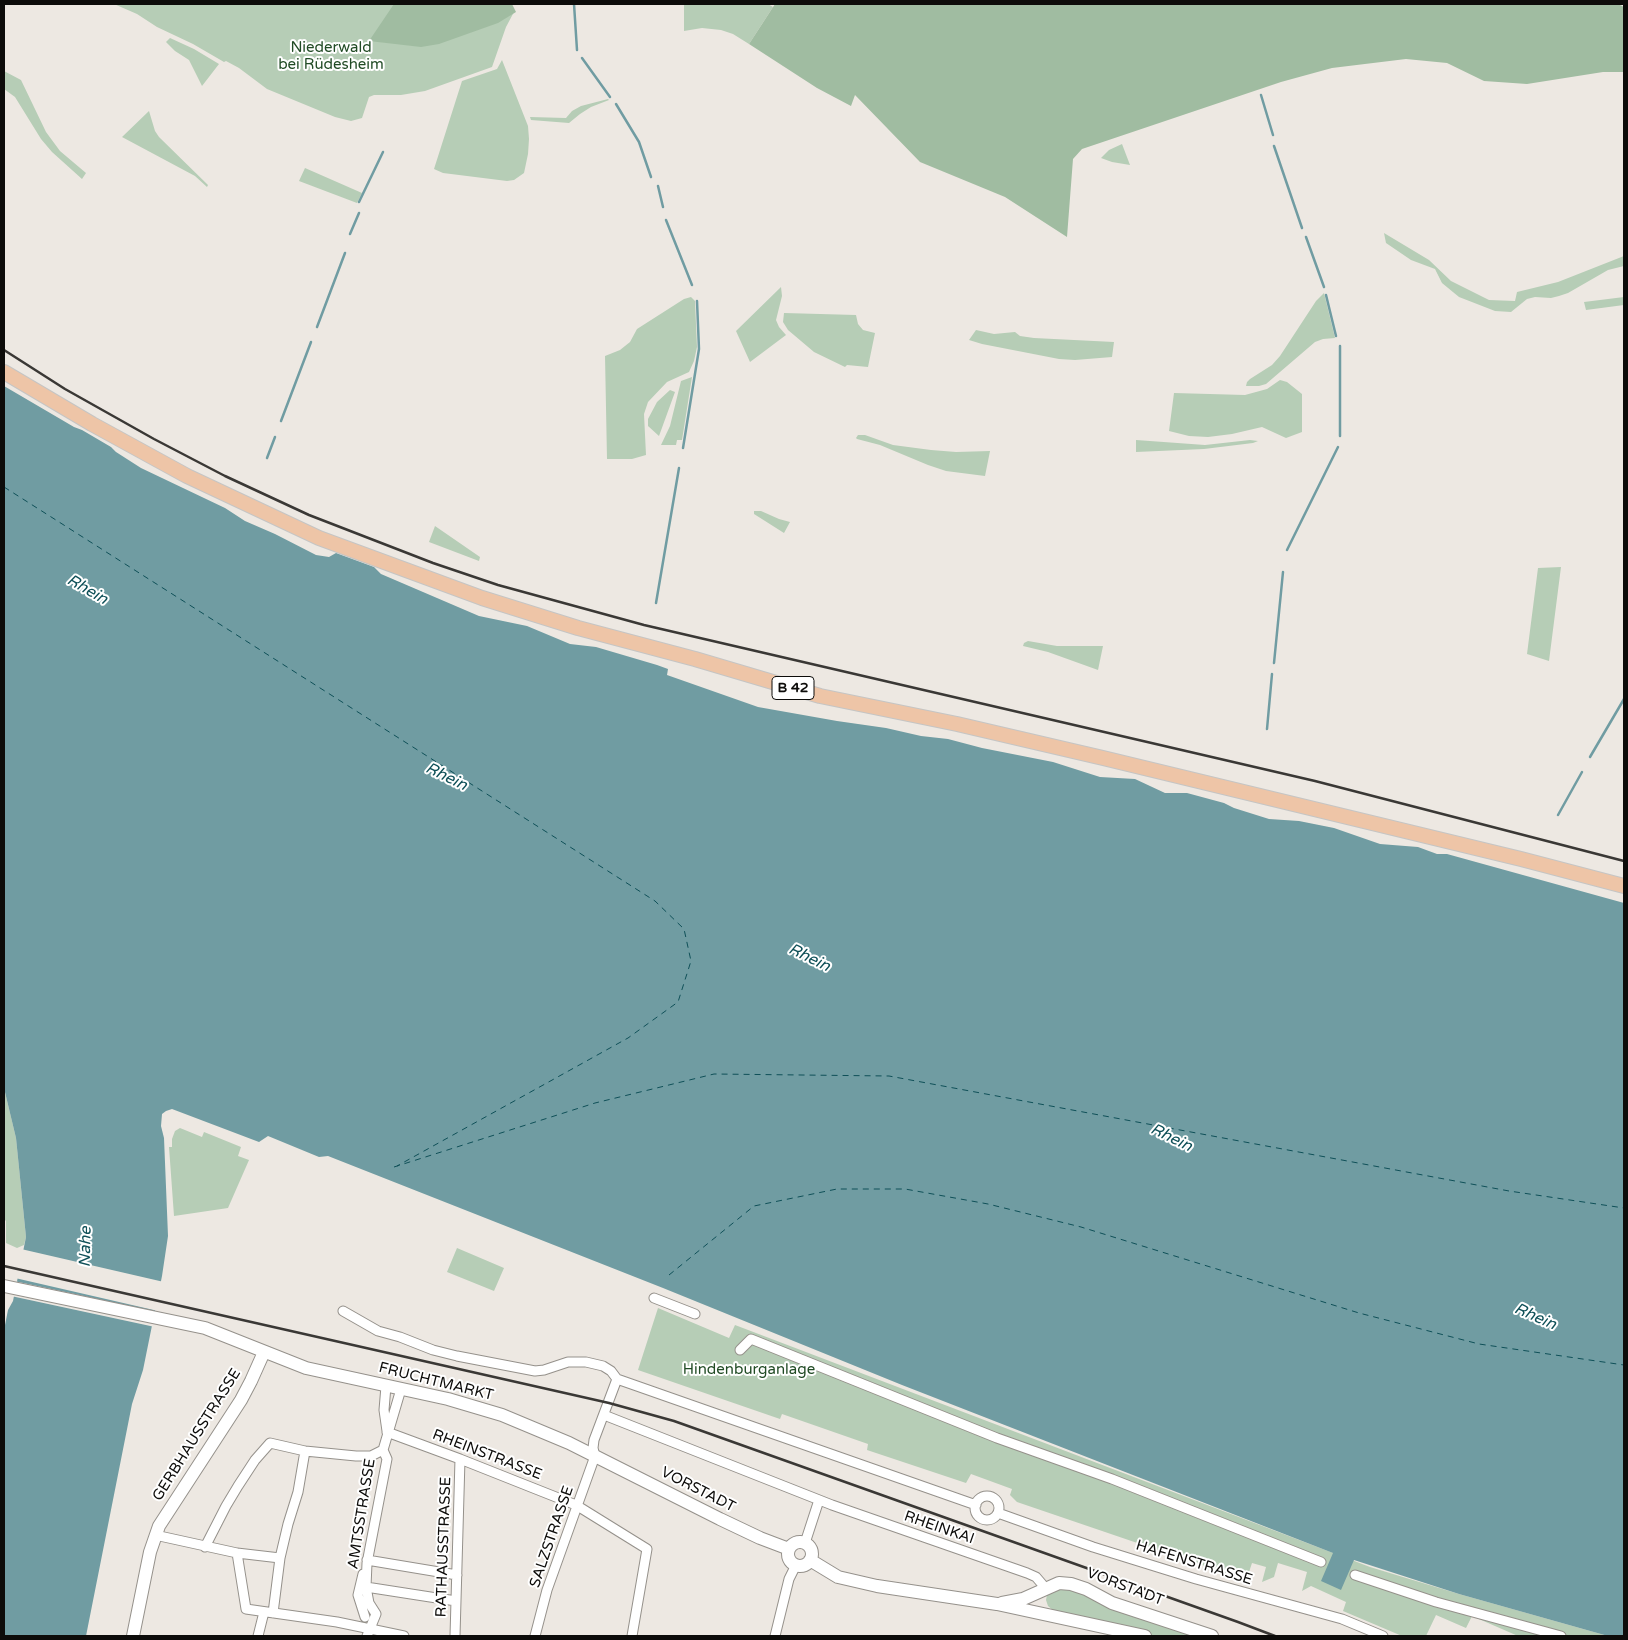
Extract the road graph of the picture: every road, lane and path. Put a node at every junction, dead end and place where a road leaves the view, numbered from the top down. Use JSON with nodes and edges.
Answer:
{"nodes":[{"id":1,"x":4,"y":372,"type":"edge"},
{"id":2,"x":1624,"y":886,"type":"edge"},
{"id":3,"x":6,"y":1286,"type":"edge"},
{"id":4,"x":654,"y":1298,"type":"dead end"},
{"id":5,"x":343,"y":1311,"type":"dead end"},
{"id":6,"x":695,"y":1314,"type":"dead end"},
{"id":7,"x":740,"y":1350,"type":"dead end"},
{"id":8,"x":264,"y":1352,"type":"junction"},
{"id":9,"x":617,"y":1379,"type":"junction"},
{"id":10,"x":386,"y":1386,"type":"junction"},
{"id":11,"x":401,"y":1388,"type":"junction"},
{"id":12,"x":604,"y":1415,"type":"junction"},
{"id":13,"x":387,"y":1432,"type":"junction"},
{"id":14,"x":382,"y":1450,"type":"junction"},
{"id":15,"x":305,"y":1451,"type":"junction"},
{"id":16,"x":595,"y":1456,"type":"junction"},
{"id":17,"x":460,"y":1459,"type":"junction"},
{"id":18,"x":819,"y":1500,"type":"junction"},
{"id":19,"x":576,"y":1506,"type":"junction"},
{"id":20,"x":976,"y":1506,"type":"junction"},
{"id":21,"x":998,"y":1513,"type":"junction"},
{"id":22,"x":155,"y":1535,"type":"junction"},
{"id":23,"x":805,"y":1543,"type":"junction"},
{"id":24,"x":206,"y":1544,"type":"junction"},
{"id":25,"x":789,"y":1549,"type":"junction"},
{"id":26,"x":237,"y":1553,"type":"junction"},
{"id":27,"x":280,"y":1558,"type":"junction"},
{"id":28,"x":810,"y":1560,"type":"junction"},
{"id":29,"x":1321,"y":1562,"type":"dead end"},
{"id":30,"x":367,"y":1565,"type":"junction"},
{"id":31,"x":796,"y":1565,"type":"junction"},
{"id":32,"x":457,"y":1575,"type":"junction"},
{"id":33,"x":1355,"y":1575,"type":"dead end"},
{"id":34,"x":366,"y":1587,"type":"junction"},
{"id":35,"x":1043,"y":1589,"type":"junction"},
{"id":36,"x":456,"y":1601,"type":"junction"},
{"id":37,"x":998,"y":1604,"type":"junction"},
{"id":38,"x":268,"y":1613,"type":"junction"},
{"id":39,"x":354,"y":1614,"type":"dead end"},
{"id":40,"x":365,"y":1616,"type":"junction"},
{"id":41,"x":1052,"y":1616,"type":"junction"},
{"id":42,"x":342,"y":1623,"type":"junction"},
{"id":43,"x":368,"y":1632,"type":"edge"},
{"id":44,"x":536,"y":1632,"type":"edge"},
{"id":45,"x":133,"y":1636,"type":"edge"},
{"id":46,"x":258,"y":1636,"type":"edge"},
{"id":47,"x":404,"y":1636,"type":"edge"},
{"id":48,"x":455,"y":1636,"type":"edge"},
{"id":49,"x":632,"y":1636,"type":"edge"},
{"id":50,"x":775,"y":1636,"type":"edge"},
{"id":51,"x":1145,"y":1636,"type":"edge"},
{"id":52,"x":1212,"y":1636,"type":"edge"},
{"id":53,"x":1383,"y":1636,"type":"edge"},
{"id":54,"x":1561,"y":1636,"type":"edge"}],
"edges":[{"from":1,"to":2,"type":"main road","number":"B 42"},
{"from":3,"to":8,"type":"main road","name":"FRUCHTMARKT"},
{"from":4,"to":6,"type":"street"},
{"from":5,"to":9,"type":"street"},
{"from":7,"to":29,"type":"street"},
{"from":8,"to":10,"type":"main road","name":"FRUCHTMARKT"},
{"from":8,"to":22,"type":"main road","name":"GERBHAUSSTRASSE"},
{"from":9,"to":12,"type":"street","name":"SALZSTRASSE"},
{"from":9,"to":20,"type":"street"},
{"from":10,"to":11,"type":"main road","name":"FRUCHTMARKT"},
{"from":10,"to":13,"type":"street","name":"AMTSSTRASSE"},
{"from":11,"to":13,"type":"street","name":"AMTSSTRASSE"},
{"from":11,"to":16,"type":"main road","name":"FRUCHTMARKT"},
{"from":12,"to":16,"type":"street","name":"SALZSTRASSE"},
{"from":12,"to":18,"type":"street","name":"RHEINKAI"},
{"from":13,"to":14,"type":"street","name":"AMTSSTRASSE"},
{"from":13,"to":17,"type":"street","name":"RHEINSTRASSE"},
{"from":14,"to":15,"type":"street"},
{"from":14,"to":30,"type":"street","name":"AMTSSTRASSE"},
{"from":15,"to":24,"type":"street"},
{"from":15,"to":27,"type":"street"},
{"from":16,"to":19,"type":"street","name":"SALZSTRASSE"},
{"from":16,"to":25,"type":"main road","name":"VORSTADT"},
{"from":17,"to":19,"type":"street","name":"RHEINSTRASSE"},
{"from":17,"to":32,"type":"street","name":"RATHAUSSTRASSE"},
{"from":18,"to":23,"type":"street"},
{"from":18,"to":35,"type":"street","name":"RHEINKAI"},
{"from":19,"to":44,"type":"street","name":"SALZSTRASSE"},
{"from":19,"to":49,"type":"street","name":"RHEINSTRASSE"},
{"from":20,"to":21,"type":"street","name":"HAFENSTRASSE"},
{"from":20,"to":21,"type":"street","name":"HAFENSTRASSE"},
{"from":21,"to":53,"type":"street","name":"HAFENSTRASSE"},
{"from":22,"to":24,"type":"street"},
{"from":22,"to":45,"type":"main road","name":"GERBHAUSSTRASSE"},
{"from":23,"to":25,"type":"main road"},
{"from":23,"to":28,"type":"main road"},
{"from":24,"to":26,"type":"street"},
{"from":25,"to":31,"type":"main road"},
{"from":26,"to":27,"type":"street"},
{"from":26,"to":38,"type":"street"},
{"from":27,"to":38,"type":"street"},
{"from":28,"to":31,"type":"main road"},
{"from":28,"to":37,"type":"main road","name":"VORSTADT"},
{"from":30,"to":32,"type":"street"},
{"from":30,"to":34,"type":"street","name":"AMTSSTRASSE"},
{"from":30,"to":40,"type":"street"},
{"from":31,"to":50,"type":"street"},
{"from":32,"to":36,"type":"street","name":"RATHAUSSTRASSE"},
{"from":33,"to":54,"type":"street"},
{"from":34,"to":36,"type":"street"},
{"from":34,"to":43,"type":"street","name":"AMTSSTRASSE"},
{"from":35,"to":37,"type":"main road","name":"VORSTADT"},
{"from":35,"to":41,"type":"main road"},
{"from":35,"to":52,"type":"main road","name":"VORSTADT"},
{"from":36,"to":48,"type":"street","name":"RATHAUSSTRASSE"},
{"from":37,"to":41,"type":"main road","name":"VORSTADT"},
{"from":38,"to":42,"type":"street"},
{"from":38,"to":46,"type":"street"},
{"from":39,"to":40,"type":"street"},
{"from":40,"to":42,"type":"street"},
{"from":41,"to":51,"type":"main road","name":"VORSTADT"},
{"from":42,"to":43,"type":"street"},
{"from":43,"to":47,"type":"street"}]}
